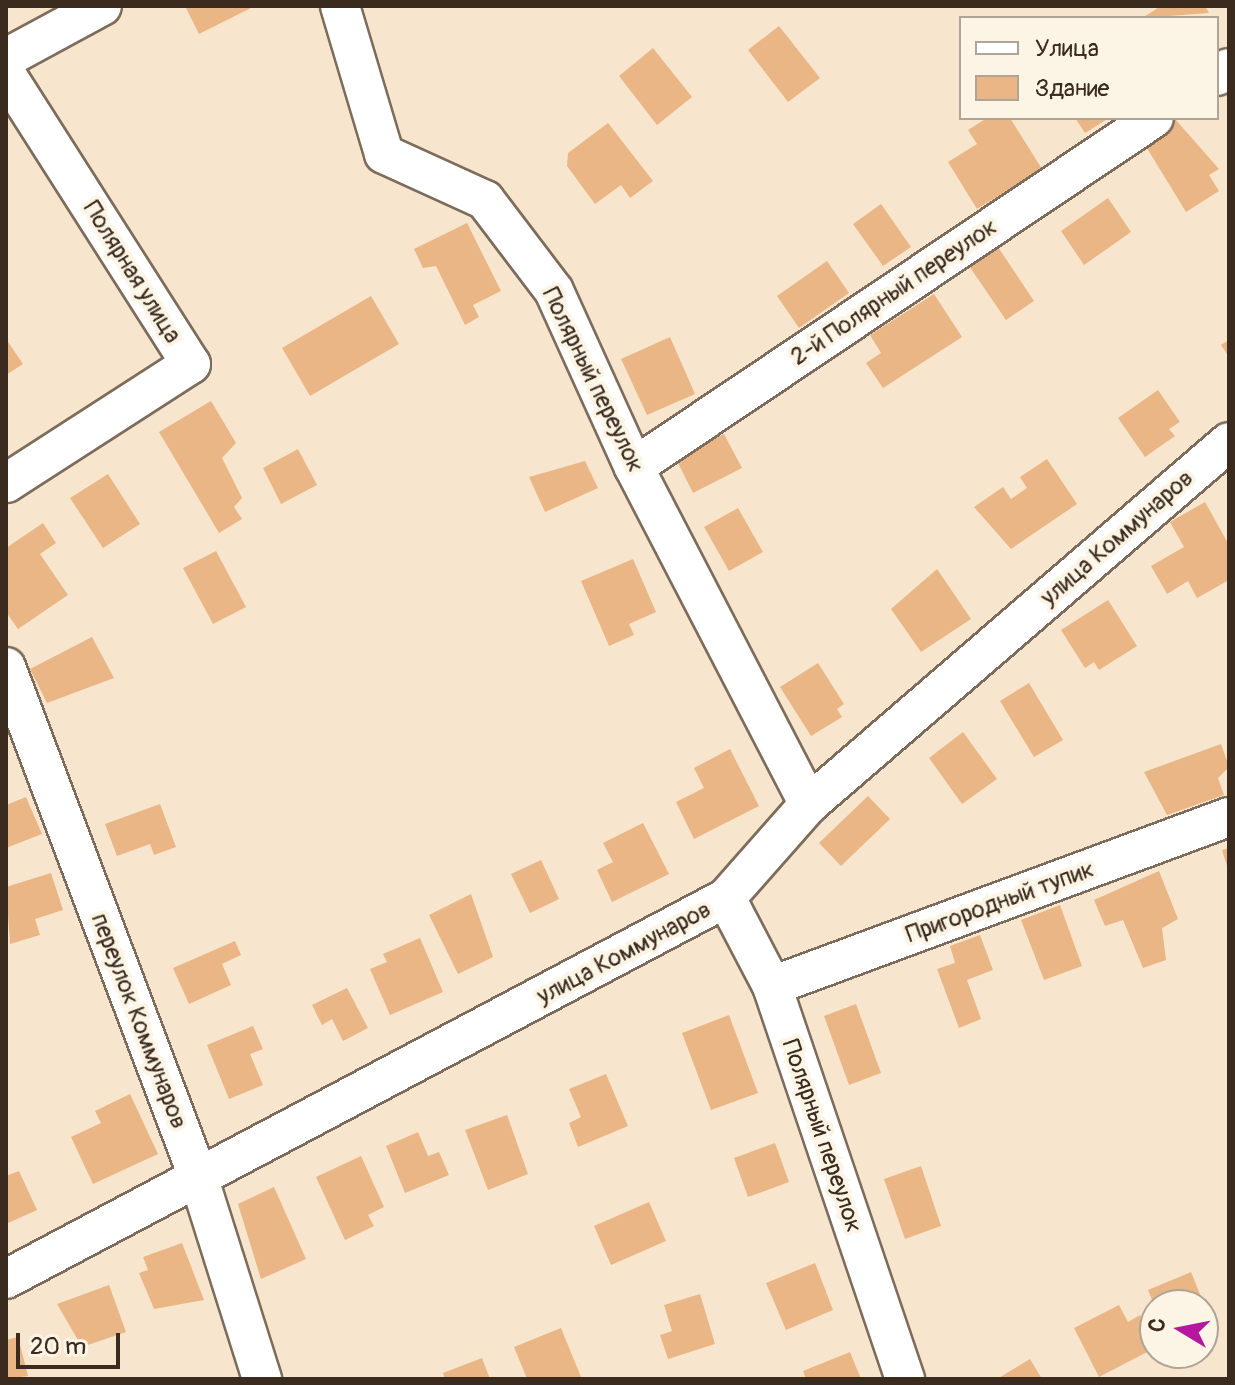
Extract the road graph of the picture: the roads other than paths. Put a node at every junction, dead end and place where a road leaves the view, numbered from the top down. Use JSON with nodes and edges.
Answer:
{"nodes":[{"id":1,"x":102,"y":6,"type":"edge"},
{"id":2,"x":340,"y":6,"type":"edge"},
{"id":3,"x":6,"y":58,"type":"edge"},
{"id":4,"x":6,"y":74,"type":"edge"},
{"id":5,"x":1151,"y":120,"type":"edge"},
{"id":6,"x":1229,"y":442,"type":"edge"},
{"id":7,"x":634,"y":467,"type":"junction"},
{"id":8,"x":6,"y":483,"type":"edge"},
{"id":9,"x":6,"y":667,"type":"edge"},
{"id":10,"x":809,"y":804,"type":"junction"},
{"id":11,"x":1229,"y":817,"type":"edge"},
{"id":12,"x":726,"y":898,"type":"junction"},
{"id":13,"x":772,"y":986,"type":"junction"},
{"id":14,"x":199,"y":1179,"type":"junction"},
{"id":15,"x":6,"y":1279,"type":"edge"},
{"id":16,"x":262,"y":1379,"type":"edge"},
{"id":17,"x":905,"y":1379,"type":"edge"}],
"edges":[{"from":1,"to":3,"type":"street"},
{"from":2,"to":7,"type":"street","name":"Полярный переулок"},
{"from":4,"to":8,"type":"street","name":"Полярная улица"},
{"from":5,"to":7,"type":"street","name":"2-й Полярный переулок"},
{"from":6,"to":10,"type":"street","name":"улица Коммунаров"},
{"from":7,"to":10,"type":"street","name":"Полярный переулок"},
{"from":9,"to":14,"type":"street","name":"переулок Коммунаров"},
{"from":10,"to":12,"type":"street","name":"улица Коммунаров"},
{"from":11,"to":13,"type":"street","name":"Пригородный тупик"},
{"from":12,"to":13,"type":"street","name":"Полярный переулок"},
{"from":12,"to":14,"type":"street","name":"улица Коммунаров"},
{"from":13,"to":17,"type":"street","name":"Полярный переулок"},
{"from":14,"to":15,"type":"street","name":"улица Коммунаров"},
{"from":14,"to":16,"type":"street","name":"переулок Коммунаров"}]}
